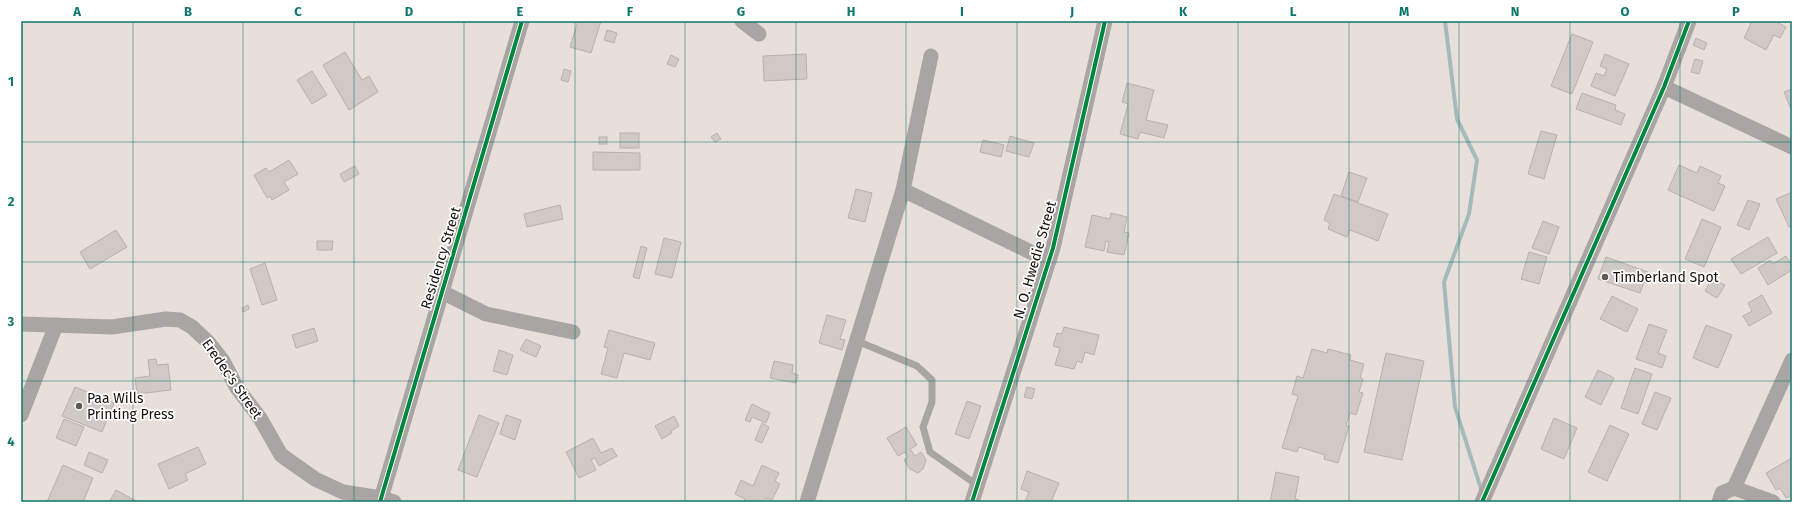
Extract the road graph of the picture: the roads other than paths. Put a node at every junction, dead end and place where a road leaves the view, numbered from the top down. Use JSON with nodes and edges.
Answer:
{"nodes":[{"id":1,"x":522,"y":21,"type":"edge"},
{"id":2,"x":742,"y":21,"type":"edge"},
{"id":3,"x":1105,"y":21,"type":"edge"},
{"id":4,"x":1689,"y":21,"type":"edge"},
{"id":5,"x":759,"y":34,"type":"dead end"},
{"id":6,"x":930,"y":56,"type":"dead end"},
{"id":7,"x":1664,"y":87,"type":"junction"},
{"id":8,"x":1792,"y":147,"type":"edge"},
{"id":9,"x":904,"y":190,"type":"junction"},
{"id":10,"x":1049,"y":261,"type":"junction"},
{"id":11,"x":442,"y":292,"type":"junction"},
{"id":12,"x":21,"y":324,"type":"edge"},
{"id":13,"x":56,"y":325,"type":"junction"},
{"id":14,"x":573,"y":332,"type":"dead end"},
{"id":15,"x":857,"y":341,"type":"junction"},
{"id":16,"x":1792,"y":360,"type":"edge"},
{"id":17,"x":21,"y":415,"type":"edge"},
{"id":18,"x":978,"y":485,"type":"junction"},
{"id":19,"x":1734,"y":488,"type":"junction"},
{"id":20,"x":1484,"y":497,"type":"edge"},
{"id":21,"x":385,"y":501,"type":"edge"},
{"id":22,"x":807,"y":502,"type":"edge"},
{"id":23,"x":972,"y":502,"type":"edge"},
{"id":24,"x":1719,"y":502,"type":"edge"},
{"id":25,"x":1773,"y":502,"type":"edge"}],
"edges":[{"from":1,"to":11,"type":"street","name":"Residency Street"},
{"from":2,"to":5,"type":"street"},
{"from":3,"to":10,"type":"street","name":"N. O. Hwedie Street"},
{"from":4,"to":7,"type":"street"},
{"from":6,"to":9,"type":"street"},
{"from":7,"to":8,"type":"street"},
{"from":7,"to":20,"type":"street"},
{"from":9,"to":10,"type":"street"},
{"from":9,"to":15,"type":"street"},
{"from":10,"to":18,"type":"street","name":"N. O. Hwedie Street"},
{"from":11,"to":14,"type":"street"},
{"from":11,"to":21,"type":"street","name":"Residency Street"},
{"from":12,"to":13,"type":"street","name":"Eredec's Street"},
{"from":13,"to":17,"type":"street"},
{"from":13,"to":21,"type":"street","name":"Eredec's Street"},
{"from":15,"to":18,"type":"lane"},
{"from":15,"to":22,"type":"street"},
{"from":16,"to":19,"type":"street"},
{"from":18,"to":23,"type":"street","name":"N. O. Hwedie Street"},
{"from":19,"to":24,"type":"street"},
{"from":19,"to":25,"type":"street"}]}
